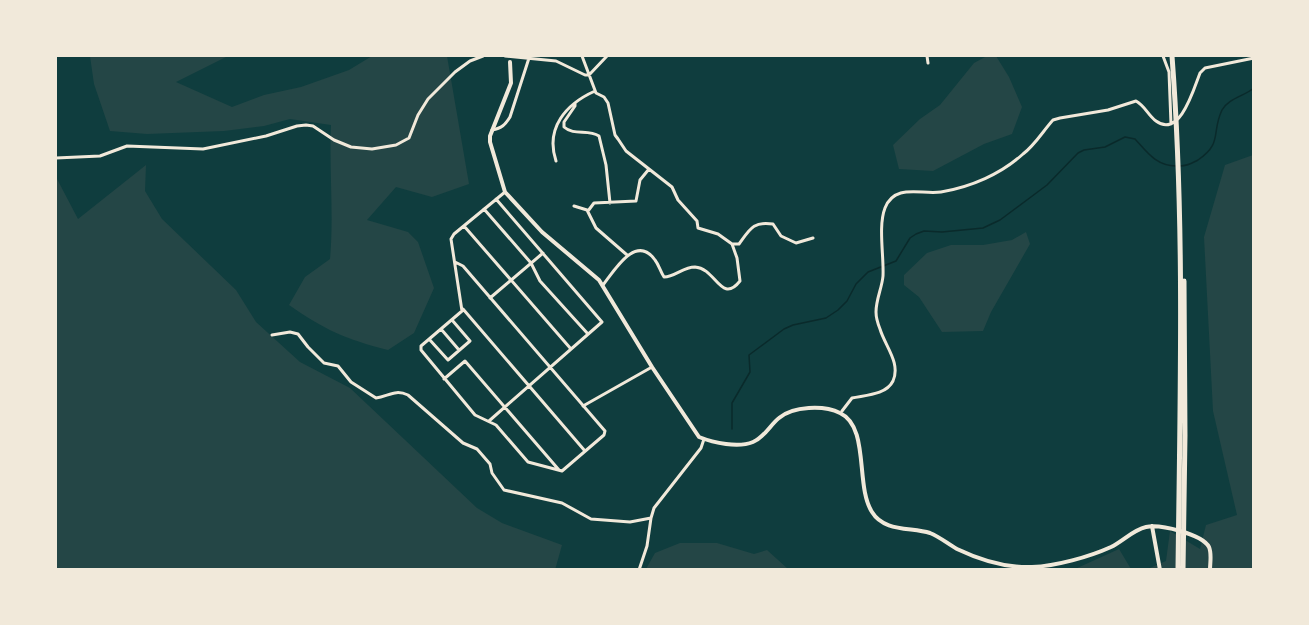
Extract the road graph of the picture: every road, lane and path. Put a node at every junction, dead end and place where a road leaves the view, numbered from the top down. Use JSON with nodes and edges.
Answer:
{"nodes":[{"id":1,"x":483,"y":56,"type":"edge"},
{"id":2,"x":505,"y":56,"type":"edge"},
{"id":3,"x":582,"y":56,"type":"edge"},
{"id":4,"x":607,"y":56,"type":"edge"},
{"id":5,"x":927,"y":56,"type":"edge"},
{"id":6,"x":1164,"y":56,"type":"edge"},
{"id":7,"x":1172,"y":56,"type":"edge"},
{"id":8,"x":529,"y":58,"type":"junction"},
{"id":9,"x":1254,"y":58,"type":"edge"},
{"id":10,"x":510,"y":62,"type":"dead end"},
{"id":11,"x":928,"y":63,"type":"dead end"},
{"id":12,"x":589,"y":75,"type":"junction"},
{"id":13,"x":595,"y":90,"type":"junction"},
{"id":14,"x":575,"y":103,"type":"junction"},
{"id":15,"x":1171,"y":124,"type":"junction"},
{"id":16,"x":491,"y":130,"type":"junction"},
{"id":17,"x":56,"y":158,"type":"edge"},
{"id":18,"x":556,"y":161,"type":"dead end"},
{"id":19,"x":649,"y":168,"type":"junction"},
{"id":20,"x":505,"y":192,"type":"junction"},
{"id":21,"x":496,"y":199,"type":"junction"},
{"id":22,"x":610,"y":203,"type":"junction"},
{"id":23,"x":574,"y":206,"type":"dead end"},
{"id":24,"x":1180,"y":207,"type":"junction"},
{"id":25,"x":484,"y":209,"type":"junction"},
{"id":26,"x":588,"y":212,"type":"junction"},
{"id":27,"x":464,"y":226,"type":"junction"},
{"id":28,"x":813,"y":238,"type":"dead end"},
{"id":29,"x":732,"y":244,"type":"junction"},
{"id":30,"x":543,"y":253,"type":"junction"},
{"id":31,"x":627,"y":255,"type":"junction"},
{"id":32,"x":455,"y":262,"type":"junction"},
{"id":33,"x":531,"y":263,"type":"junction"},
{"id":34,"x":511,"y":280,"type":"junction"},
{"id":35,"x":603,"y":285,"type":"junction"},
{"id":36,"x":490,"y":298,"type":"junction"},
{"id":37,"x":463,"y":308,"type":"junction"},
{"id":38,"x":452,"y":320,"type":"junction"},
{"id":39,"x":441,"y":329,"type":"junction"},
{"id":40,"x":588,"y":334,"type":"junction"},
{"id":41,"x":272,"y":335,"type":"dead end"},
{"id":42,"x":429,"y":339,"type":"junction"},
{"id":43,"x":571,"y":349,"type":"junction"},
{"id":44,"x":459,"y":351,"type":"junction"},
{"id":45,"x":652,"y":367,"type":"junction"},
{"id":46,"x":550,"y":368,"type":"junction"},
{"id":47,"x":444,"y":379,"type":"junction"},
{"id":48,"x":529,"y":386,"type":"junction"},
{"id":49,"x":583,"y":406,"type":"junction"},
{"id":50,"x":505,"y":407,"type":"junction"},
{"id":51,"x":842,"y":411,"type":"dead end"},
{"id":52,"x":489,"y":421,"type":"junction"},
{"id":53,"x":704,"y":439,"type":"junction"},
{"id":54,"x":585,"y":450,"type":"junction"},
{"id":55,"x":560,"y":470,"type":"junction"},
{"id":56,"x":651,"y":518,"type":"junction"},
{"id":57,"x":1152,"y":526,"type":"junction"},
{"id":58,"x":639,"y":570,"type":"edge"},
{"id":59,"x":1160,"y":570,"type":"edge"},
{"id":60,"x":1178,"y":570,"type":"edge"},
{"id":61,"x":1183,"y":570,"type":"edge"},
{"id":62,"x":1210,"y":570,"type":"edge"}],
"edges":[{"from":1,"to":17,"type":"street"},
{"from":2,"to":8,"type":"street"},
{"from":3,"to":12,"type":"street"},
{"from":4,"to":12,"type":"street"},
{"from":5,"to":11,"type":"street"},
{"from":6,"to":15,"type":"street"},
{"from":7,"to":24,"type":"highway"},
{"from":8,"to":12,"type":"street"},
{"from":8,"to":16,"type":"street"},
{"from":9,"to":15,"type":"street"},
{"from":10,"to":16,"type":"street"},
{"from":12,"to":13,"type":"street"},
{"from":13,"to":14,"type":"street"},
{"from":13,"to":19,"type":"street"},
{"from":14,"to":18,"type":"street"},
{"from":14,"to":22,"type":"street"},
{"from":15,"to":51,"type":"street"},
{"from":16,"to":20,"type":"street"},
{"from":19,"to":22,"type":"street"},
{"from":19,"to":29,"type":"street"},
{"from":20,"to":21,"type":"street"},
{"from":20,"to":35,"type":"street"},
{"from":21,"to":25,"type":"street"},
{"from":21,"to":30,"type":"street"},
{"from":22,"to":26,"type":"street"},
{"from":23,"to":26,"type":"street"},
{"from":24,"to":60,"type":"highway"},
{"from":24,"to":61,"type":"highway"},
{"from":25,"to":27,"type":"street"},
{"from":25,"to":33,"type":"street"},
{"from":26,"to":31,"type":"street"},
{"from":27,"to":32,"type":"street"},
{"from":27,"to":34,"type":"street"},
{"from":28,"to":29,"type":"street"},
{"from":29,"to":31,"type":"street"},
{"from":30,"to":33,"type":"street"},
{"from":30,"to":40,"type":"street"},
{"from":31,"to":35,"type":"street"},
{"from":32,"to":36,"type":"street"},
{"from":32,"to":37,"type":"street"},
{"from":33,"to":34,"type":"street"},
{"from":33,"to":40,"type":"street"},
{"from":34,"to":36,"type":"street"},
{"from":34,"to":43,"type":"street"},
{"from":35,"to":45,"type":"street"},
{"from":36,"to":46,"type":"street"},
{"from":37,"to":38,"type":"street"},
{"from":37,"to":48,"type":"street"},
{"from":38,"to":39,"type":"street"},
{"from":38,"to":44,"type":"street"},
{"from":39,"to":42,"type":"street"},
{"from":39,"to":44,"type":"street"},
{"from":40,"to":43,"type":"street"},
{"from":41,"to":56,"type":"street"},
{"from":42,"to":44,"type":"street"},
{"from":42,"to":47,"type":"street"},
{"from":43,"to":46,"type":"street"},
{"from":45,"to":49,"type":"street"},
{"from":45,"to":53,"type":"street"},
{"from":46,"to":48,"type":"street"},
{"from":46,"to":49,"type":"street"},
{"from":47,"to":50,"type":"street"},
{"from":47,"to":52,"type":"street"},
{"from":48,"to":50,"type":"street"},
{"from":48,"to":54,"type":"street"},
{"from":49,"to":54,"type":"street"},
{"from":50,"to":52,"type":"street"},
{"from":50,"to":55,"type":"street"},
{"from":52,"to":55,"type":"street"},
{"from":53,"to":56,"type":"street"},
{"from":53,"to":57,"type":"street"},
{"from":54,"to":55,"type":"street"},
{"from":56,"to":58,"type":"street"},
{"from":57,"to":59,"type":"street"},
{"from":57,"to":62,"type":"street"}]}
